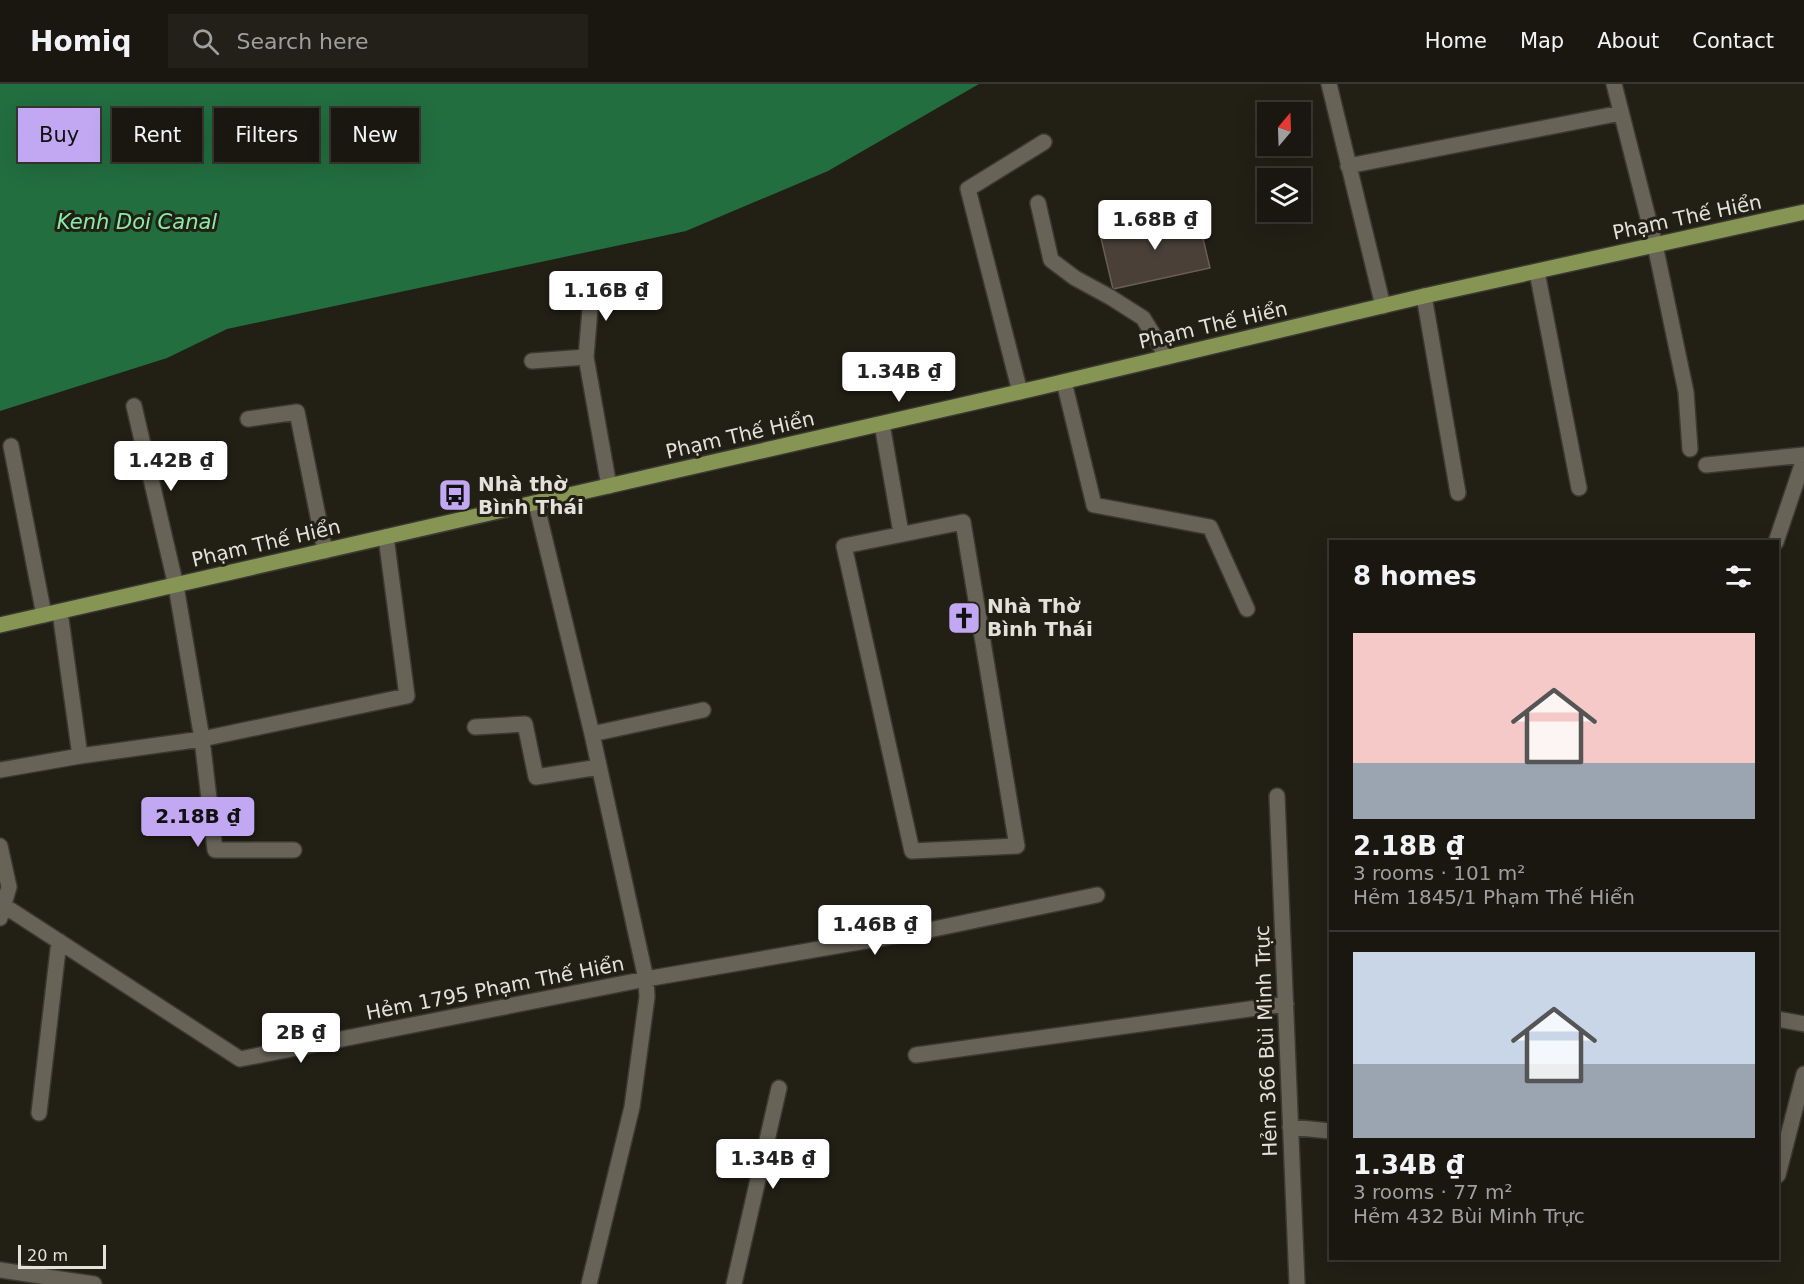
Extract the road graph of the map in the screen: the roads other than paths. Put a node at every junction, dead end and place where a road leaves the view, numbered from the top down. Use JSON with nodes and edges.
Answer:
{"nodes":[{"id":1,"x":1329,"y":84,"type":"edge"},
{"id":2,"x":1614,"y":84,"type":"edge"},
{"id":3,"x":1621,"y":113,"type":"junction"},
{"id":4,"x":1044,"y":142,"type":"dead end"},
{"id":5,"x":1348,"y":166,"type":"junction"},
{"id":6,"x":1038,"y":203,"type":"dead end"},
{"id":7,"x":1804,"y":212,"type":"edge"},
{"id":8,"x":1654,"y":245,"type":"junction"},
{"id":9,"x":1537,"y":272,"type":"junction"},
{"id":10,"x":592,"y":285,"type":"dead end"},
{"id":11,"x":1424,"y":296,"type":"junction"},
{"id":12,"x":1383,"y":306,"type":"junction"},
{"id":13,"x":586,"y":357,"type":"junction"},
{"id":14,"x":1167,"y":357,"type":"junction"},
{"id":15,"x":532,"y":361,"type":"dead end"},
{"id":16,"x":1064,"y":382,"type":"junction"},
{"id":17,"x":1020,"y":392,"type":"junction"},
{"id":18,"x":134,"y":406,"type":"dead end"},
{"id":19,"x":248,"y":419,"type":"dead end"},
{"id":20,"x":882,"y":424,"type":"junction"},
{"id":21,"x":11,"y":446,"type":"dead end"},
{"id":22,"x":1690,"y":449,"type":"dead end"},
{"id":23,"x":1804,"y":457,"type":"edge"},
{"id":24,"x":1706,"y":465,"type":"dead end"},
{"id":25,"x":609,"y":486,"type":"junction"},
{"id":26,"x":1579,"y":488,"type":"dead end"},
{"id":27,"x":1458,"y":493,"type":"dead end"},
{"id":28,"x":536,"y":503,"type":"junction"},
{"id":29,"x":901,"y":533,"type":"junction"},
{"id":30,"x":386,"y":537,"type":"junction"},
{"id":31,"x":1777,"y":540,"type":"edge"},
{"id":32,"x":325,"y":551,"type":"junction"},
{"id":33,"x":176,"y":586,"type":"junction"},
{"id":34,"x":1247,"y":609,"type":"dead end"},
{"id":35,"x":60,"y":612,"type":"junction"},
{"id":36,"x":44,"y":615,"type":"junction"},
{"id":37,"x":0,"y":625,"type":"edge"},
{"id":38,"x":703,"y":710,"type":"dead end"},
{"id":39,"x":475,"y":727,"type":"dead end"},
{"id":40,"x":592,"y":734,"type":"junction"},
{"id":41,"x":202,"y":739,"type":"junction"},
{"id":42,"x":80,"y":756,"type":"junction"},
{"id":43,"x":599,"y":767,"type":"junction"},
{"id":44,"x":0,"y":770,"type":"edge"},
{"id":45,"x":1277,"y":796,"type":"dead end"},
{"id":46,"x":0,"y":846,"type":"edge"},
{"id":47,"x":294,"y":850,"type":"dead end"},
{"id":48,"x":1097,"y":895,"type":"dead end"},
{"id":49,"x":2,"y":912,"type":"edge"},
{"id":50,"x":59,"y":941,"type":"junction"},
{"id":51,"x":646,"y":979,"type":"junction"},
{"id":52,"x":1286,"y":1004,"type":"junction"},
{"id":53,"x":1779,"y":1019,"type":"edge"},
{"id":54,"x":1804,"y":1024,"type":"edge"},
{"id":55,"x":916,"y":1055,"type":"dead end"},
{"id":56,"x":1804,"y":1074,"type":"edge"},
{"id":57,"x":779,"y":1088,"type":"dead end"},
{"id":58,"x":39,"y":1113,"type":"dead end"},
{"id":59,"x":1290,"y":1127,"type":"junction"},
{"id":60,"x":1329,"y":1131,"type":"edge"},
{"id":61,"x":1779,"y":1171,"type":"edge"},
{"id":62,"x":0,"y":1270,"type":"edge"},
{"id":63,"x":94,"y":1284,"type":"edge"},
{"id":64,"x":589,"y":1284,"type":"edge"},
{"id":65,"x":734,"y":1284,"type":"edge"},
{"id":66,"x":1297,"y":1284,"type":"edge"}],
"edges":[{"from":1,"to":5,"type":"street"},
{"from":2,"to":3,"type":"street"},
{"from":3,"to":5,"type":"street"},
{"from":3,"to":8,"type":"street"},
{"from":4,"to":17,"type":"street"},
{"from":5,"to":12,"type":"street"},
{"from":6,"to":14,"type":"street"},
{"from":7,"to":8,"type":"main road","name":"Phạm Thế Hiển"},
{"from":8,"to":9,"type":"main road","name":"Phạm Thế Hiển"},
{"from":8,"to":22,"type":"street"},
{"from":9,"to":11,"type":"main road","name":"Phạm Thế Hiển"},
{"from":9,"to":26,"type":"street"},
{"from":10,"to":13,"type":"street"},
{"from":11,"to":12,"type":"main road","name":"Phạm Thế Hiển"},
{"from":11,"to":27,"type":"street"},
{"from":12,"to":14,"type":"main road","name":"Phạm Thế Hiển"},
{"from":13,"to":15,"type":"street"},
{"from":13,"to":25,"type":"street"},
{"from":14,"to":16,"type":"main road","name":"Phạm Thế Hiển"},
{"from":16,"to":17,"type":"main road","name":"Phạm Thế Hiển"},
{"from":16,"to":34,"type":"street"},
{"from":17,"to":20,"type":"main road","name":"Phạm Thế Hiển"},
{"from":18,"to":33,"type":"street"},
{"from":19,"to":32,"type":"street"},
{"from":20,"to":25,"type":"main road","name":"Phạm Thế Hiển"},
{"from":20,"to":29,"type":"street"},
{"from":21,"to":36,"type":"street"},
{"from":23,"to":24,"type":"street"},
{"from":23,"to":31,"type":"street"},
{"from":25,"to":28,"type":"main road","name":"Phạm Thế Hiển"},
{"from":28,"to":30,"type":"main road","name":"Phạm Thế Hiển"},
{"from":28,"to":40,"type":"street","name":"Hẻm 1795 Phạm Thế Hiển"},
{"from":29,"to":29,"type":"street"},
{"from":30,"to":32,"type":"main road","name":"Phạm Thế Hiển"},
{"from":30,"to":41,"type":"street"},
{"from":32,"to":33,"type":"main road","name":"Phạm Thế Hiển"},
{"from":33,"to":35,"type":"main road","name":"Phạm Thế Hiển"},
{"from":33,"to":41,"type":"street"},
{"from":35,"to":36,"type":"main road","name":"Phạm Thế Hiển"},
{"from":35,"to":42,"type":"street"},
{"from":36,"to":37,"type":"main road","name":"Phạm Thế Hiển"},
{"from":38,"to":40,"type":"street"},
{"from":39,"to":43,"type":"street"},
{"from":40,"to":43,"type":"street","name":"Hẻm 1795 Phạm Thế Hiển"},
{"from":41,"to":42,"type":"street"},
{"from":41,"to":47,"type":"street"},
{"from":42,"to":44,"type":"street"},
{"from":43,"to":51,"type":"street","name":"Hẻm 1795 Phạm Thế Hiển"},
{"from":45,"to":52,"type":"street","name":"Hẻm 366 Bùi Minh Trực"},
{"from":46,"to":49,"type":"street"},
{"from":48,"to":51,"type":"street"},
{"from":49,"to":50,"type":"street","name":"Hẻm 1795 Phạm Thế Hiển"},
{"from":50,"to":51,"type":"street","name":"Hẻm 1795 Phạm Thế Hiển"},
{"from":50,"to":58,"type":"street"},
{"from":51,"to":64,"type":"street","name":"Hẻm 1795 Phạm Thế Hiển"},
{"from":52,"to":55,"type":"street"},
{"from":52,"to":59,"type":"street","name":"Hẻm 366 Bùi Minh Trực"},
{"from":53,"to":54,"type":"street"},
{"from":56,"to":61,"type":"street"},
{"from":57,"to":65,"type":"street"},
{"from":59,"to":60,"type":"street"},
{"from":59,"to":66,"type":"street","name":"Hẻm 366 Bùi Minh Trực"},
{"from":62,"to":63,"type":"street"}]}
